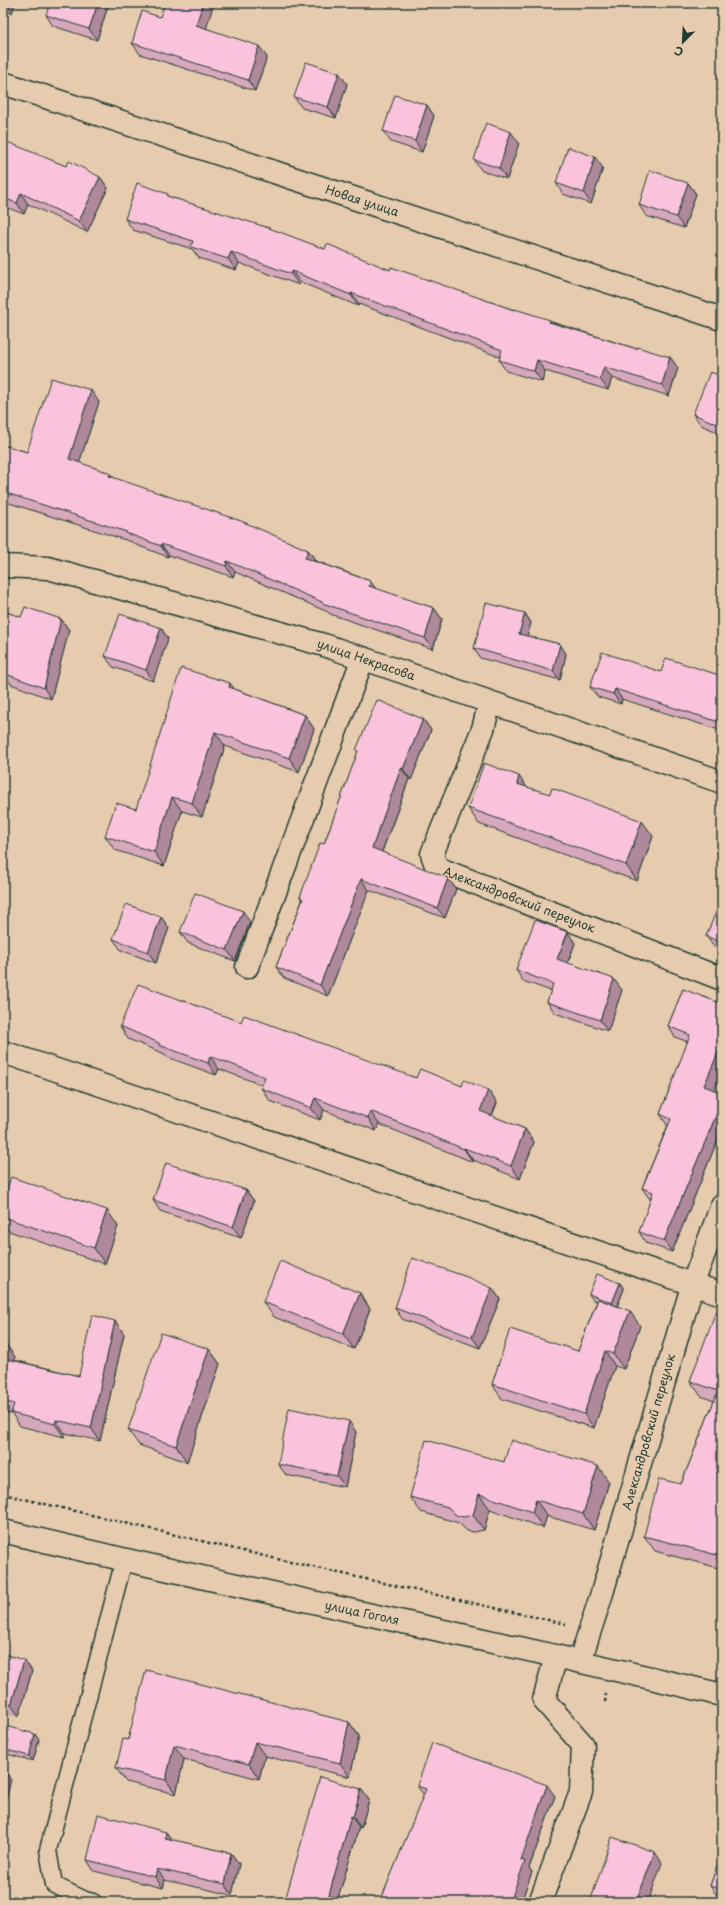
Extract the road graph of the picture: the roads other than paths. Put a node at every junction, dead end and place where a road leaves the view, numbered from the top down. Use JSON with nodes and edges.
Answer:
{"nodes":[{"id":1,"x":3,"y":83,"type":"edge"},
{"id":2,"x":722,"y":319,"type":"edge"},
{"id":3,"x":3,"y":566,"type":"edge"},
{"id":4,"x":363,"y":658,"type":"junction"},
{"id":5,"x":490,"y":702,"type":"junction"},
{"id":6,"x":722,"y":782,"type":"edge"},
{"id":7,"x":246,"y":968,"type":"dead end"},
{"id":8,"x":722,"y":979,"type":"edge"},
{"id":9,"x":3,"y":1052,"type":"edge"},
{"id":10,"x":722,"y":1205,"type":"edge"},
{"id":11,"x":693,"y":1283,"type":"junction"},
{"id":12,"x":722,"y":1294,"type":"edge"},
{"id":13,"x":3,"y":1531,"type":"edge"},
{"id":14,"x":124,"y":1560,"type":"junction"},
{"id":15,"x":556,"y":1656,"type":"junction"},
{"id":16,"x":580,"y":1661,"type":"junction"},
{"id":17,"x":722,"y":1695,"type":"edge"},
{"id":18,"x":93,"y":1902,"type":"edge"},
{"id":19,"x":540,"y":1902,"type":"edge"}],
"edges":[{"from":1,"to":2,"type":"street","name":"Новая улица"},
{"from":3,"to":4,"type":"street","name":"улица Некрасова"},
{"from":4,"to":5,"type":"street","name":"улица Некрасова"},
{"from":4,"to":7,"type":"street"},
{"from":5,"to":6,"type":"street","name":"улица Некрасова"},
{"from":5,"to":8,"type":"street","name":"Александровский переулок"},
{"from":9,"to":11,"type":"street"},
{"from":10,"to":11,"type":"street","name":"Александровский переулок"},
{"from":11,"to":12,"type":"street"},
{"from":11,"to":16,"type":"street","name":"Александровский переулок"},
{"from":13,"to":14,"type":"street","name":"улица Гоголя"},
{"from":14,"to":15,"type":"street","name":"улица Гоголя"},
{"from":14,"to":18,"type":"lane"},
{"from":15,"to":16,"type":"street","name":"улица Гоголя"},
{"from":15,"to":19,"type":"street"},
{"from":16,"to":17,"type":"street","name":"улица Гоголя"}]}
